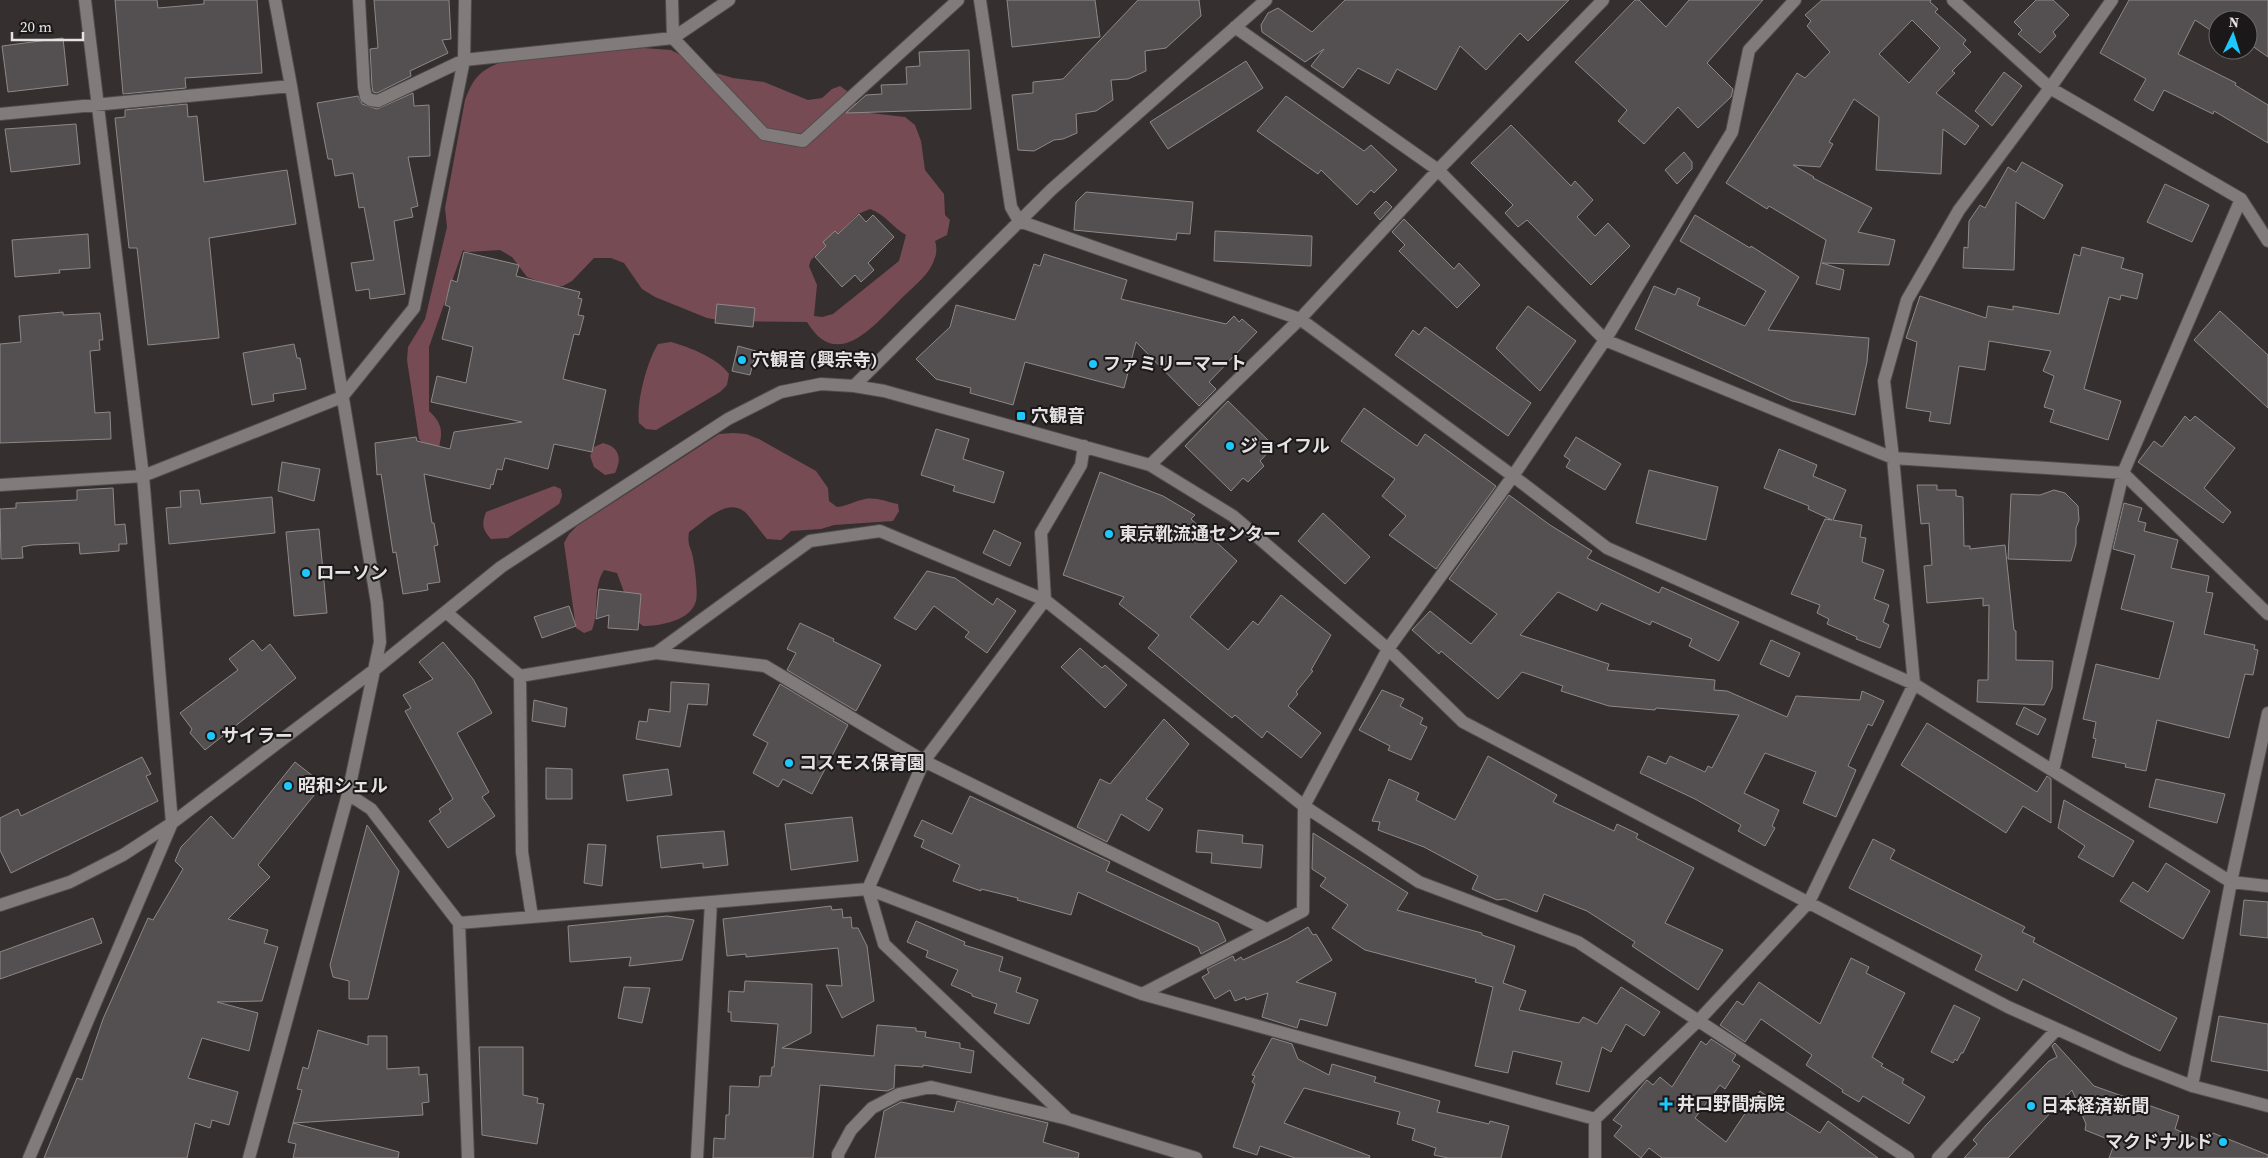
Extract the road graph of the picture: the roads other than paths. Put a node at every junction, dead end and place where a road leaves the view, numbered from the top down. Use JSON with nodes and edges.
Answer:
{"nodes":[{"id":1,"x":85,"y":0,"type":"edge"},
{"id":2,"x":275,"y":0,"type":"edge"},
{"id":3,"x":358,"y":0,"type":"edge"},
{"id":4,"x":464,"y":0,"type":"edge"},
{"id":5,"x":672,"y":0,"type":"edge"},
{"id":6,"x":729,"y":0,"type":"edge"},
{"id":7,"x":958,"y":0,"type":"edge"},
{"id":8,"x":980,"y":0,"type":"edge"},
{"id":9,"x":1266,"y":0,"type":"edge"},
{"id":10,"x":1603,"y":0,"type":"edge"},
{"id":11,"x":1795,"y":0,"type":"edge"},
{"id":12,"x":1953,"y":0,"type":"edge"},
{"id":13,"x":2112,"y":0,"type":"edge"},
{"id":14,"x":1235,"y":27,"type":"junction"},
{"id":15,"x":673,"y":38,"type":"junction"},
{"id":16,"x":464,"y":60,"type":"junction"},
{"id":17,"x":291,"y":86,"type":"junction"},
{"id":18,"x":2050,"y":88,"type":"junction"},
{"id":19,"x":98,"y":105,"type":"junction"},
{"id":20,"x":0,"y":114,"type":"edge"},
{"id":21,"x":1438,"y":170,"type":"junction"},
{"id":22,"x":2241,"y":198,"type":"junction"},
{"id":23,"x":1019,"y":221,"type":"junction"},
{"id":24,"x":2268,"y":241,"type":"edge"},
{"id":25,"x":1300,"y":319,"type":"junction"},
{"id":26,"x":1605,"y":340,"type":"junction"},
{"id":27,"x":854,"y":386,"type":"junction"},
{"id":28,"x":342,"y":397,"type":"junction"},
{"id":29,"x":1084,"y":446,"type":"junction"},
{"id":30,"x":1893,"y":458,"type":"junction"},
{"id":31,"x":1150,"y":465,"type":"junction"},
{"id":32,"x":2123,"y":473,"type":"junction"},
{"id":33,"x":143,"y":476,"type":"junction"},
{"id":34,"x":1513,"y":476,"type":"junction"},
{"id":35,"x":0,"y":485,"type":"edge"},
{"id":36,"x":1045,"y":600,"type":"junction"},
{"id":37,"x":446,"y":612,"type":"junction"},
{"id":38,"x":2268,"y":614,"type":"edge"},
{"id":39,"x":1388,"y":648,"type":"junction"},
{"id":40,"x":656,"y":653,"type":"junction"},
{"id":41,"x":374,"y":670,"type":"junction"},
{"id":42,"x":520,"y":676,"type":"junction"},
{"id":43,"x":1914,"y":684,"type":"junction"},
{"id":44,"x":2268,"y":713,"type":"edge"},
{"id":45,"x":924,"y":761,"type":"junction"},
{"id":46,"x":2053,"y":771,"type":"junction"},
{"id":47,"x":348,"y":794,"type":"junction"},
{"id":48,"x":1304,"y":806,"type":"junction"},
{"id":49,"x":172,"y":823,"type":"junction"},
{"id":50,"x":2231,"y":882,"type":"junction"},
{"id":51,"x":2268,"y":886,"type":"edge"},
{"id":52,"x":868,"y":889,"type":"junction"},
{"id":53,"x":711,"y":902,"type":"junction"},
{"id":54,"x":1809,"y":902,"type":"junction"},
{"id":55,"x":0,"y":905,"type":"edge"},
{"id":56,"x":532,"y":917,"type":"junction"},
{"id":57,"x":459,"y":923,"type":"junction"},
{"id":58,"x":1266,"y":929,"type":"junction"},
{"id":59,"x":1142,"y":994,"type":"junction"},
{"id":60,"x":1699,"y":1020,"type":"junction"},
{"id":61,"x":2057,"y":1029,"type":"junction"},
{"id":62,"x":2192,"y":1086,"type":"junction"},
{"id":63,"x":2268,"y":1106,"type":"edge"},
{"id":64,"x":1068,"y":1119,"type":"junction"},
{"id":65,"x":1595,"y":1119,"type":"junction"},
{"id":66,"x":29,"y":1158,"type":"edge"},
{"id":67,"x":249,"y":1158,"type":"edge"},
{"id":68,"x":468,"y":1158,"type":"edge"},
{"id":69,"x":697,"y":1158,"type":"edge"},
{"id":70,"x":838,"y":1158,"type":"edge"},
{"id":71,"x":1196,"y":1158,"type":"edge"},
{"id":72,"x":1595,"y":1158,"type":"edge"},
{"id":73,"x":1908,"y":1158,"type":"edge"},
{"id":74,"x":1938,"y":1158,"type":"edge"}],
"edges":[{"from":1,"to":19,"type":"street"},
{"from":2,"to":17,"type":"street"},
{"from":3,"to":16,"type":"street"},
{"from":4,"to":16,"type":"street"},
{"from":5,"to":15,"type":"street"},
{"from":6,"to":15,"type":"street"},
{"from":7,"to":15,"type":"street"},
{"from":8,"to":23,"type":"street"},
{"from":9,"to":14,"type":"street"},
{"from":10,"to":21,"type":"street"},
{"from":11,"to":26,"type":"street"},
{"from":12,"to":18,"type":"street"},
{"from":13,"to":18,"type":"street"},
{"from":14,"to":21,"type":"street"},
{"from":14,"to":23,"type":"street"},
{"from":15,"to":16,"type":"street"},
{"from":16,"to":28,"type":"street"},
{"from":17,"to":19,"type":"street"},
{"from":17,"to":28,"type":"street"},
{"from":18,"to":22,"type":"street"},
{"from":18,"to":30,"type":"street"},
{"from":19,"to":20,"type":"street"},
{"from":19,"to":33,"type":"street"},
{"from":21,"to":25,"type":"street"},
{"from":21,"to":26,"type":"street"},
{"from":22,"to":24,"type":"street"},
{"from":22,"to":32,"type":"street"},
{"from":23,"to":25,"type":"street"},
{"from":23,"to":27,"type":"street"},
{"from":25,"to":31,"type":"street"},
{"from":25,"to":34,"type":"street"},
{"from":26,"to":30,"type":"street"},
{"from":26,"to":34,"type":"street"},
{"from":27,"to":29,"type":"street"},
{"from":27,"to":37,"type":"street"},
{"from":28,"to":33,"type":"street"},
{"from":28,"to":41,"type":"street"},
{"from":29,"to":31,"type":"street"},
{"from":29,"to":36,"type":"street"},
{"from":30,"to":32,"type":"street"},
{"from":30,"to":43,"type":"street"},
{"from":31,"to":39,"type":"street"},
{"from":32,"to":38,"type":"street"},
{"from":32,"to":46,"type":"street"},
{"from":33,"to":35,"type":"street"},
{"from":33,"to":49,"type":"street"},
{"from":34,"to":39,"type":"street"},
{"from":34,"to":43,"type":"street"},
{"from":36,"to":40,"type":"street"},
{"from":36,"to":45,"type":"street"},
{"from":36,"to":48,"type":"street"},
{"from":37,"to":41,"type":"street"},
{"from":37,"to":42,"type":"street"},
{"from":39,"to":48,"type":"street"},
{"from":39,"to":54,"type":"street"},
{"from":40,"to":42,"type":"street"},
{"from":40,"to":45,"type":"street"},
{"from":41,"to":47,"type":"street"},
{"from":41,"to":49,"type":"street"},
{"from":42,"to":56,"type":"street"},
{"from":43,"to":46,"type":"street"},
{"from":43,"to":54,"type":"street"},
{"from":44,"to":50,"type":"street"},
{"from":45,"to":52,"type":"street"},
{"from":45,"to":58,"type":"street"},
{"from":46,"to":50,"type":"street"},
{"from":47,"to":57,"type":"street"},
{"from":47,"to":67,"type":"street"},
{"from":48,"to":58,"type":"street"},
{"from":48,"to":60,"type":"street"},
{"from":49,"to":55,"type":"street"},
{"from":49,"to":66,"type":"street"},
{"from":50,"to":51,"type":"street"},
{"from":50,"to":62,"type":"street"},
{"from":52,"to":53,"type":"street"},
{"from":52,"to":59,"type":"street"},
{"from":52,"to":64,"type":"street"},
{"from":53,"to":56,"type":"street"},
{"from":53,"to":69,"type":"street"},
{"from":54,"to":60,"type":"street"},
{"from":54,"to":61,"type":"street"},
{"from":56,"to":57,"type":"street"},
{"from":57,"to":68,"type":"street"},
{"from":58,"to":59,"type":"street"},
{"from":59,"to":65,"type":"street"},
{"from":60,"to":65,"type":"street"},
{"from":60,"to":73,"type":"street"},
{"from":61,"to":62,"type":"street"},
{"from":61,"to":74,"type":"street"},
{"from":62,"to":63,"type":"street"},
{"from":64,"to":70,"type":"street"},
{"from":64,"to":71,"type":"street"},
{"from":65,"to":72,"type":"street"}]}
